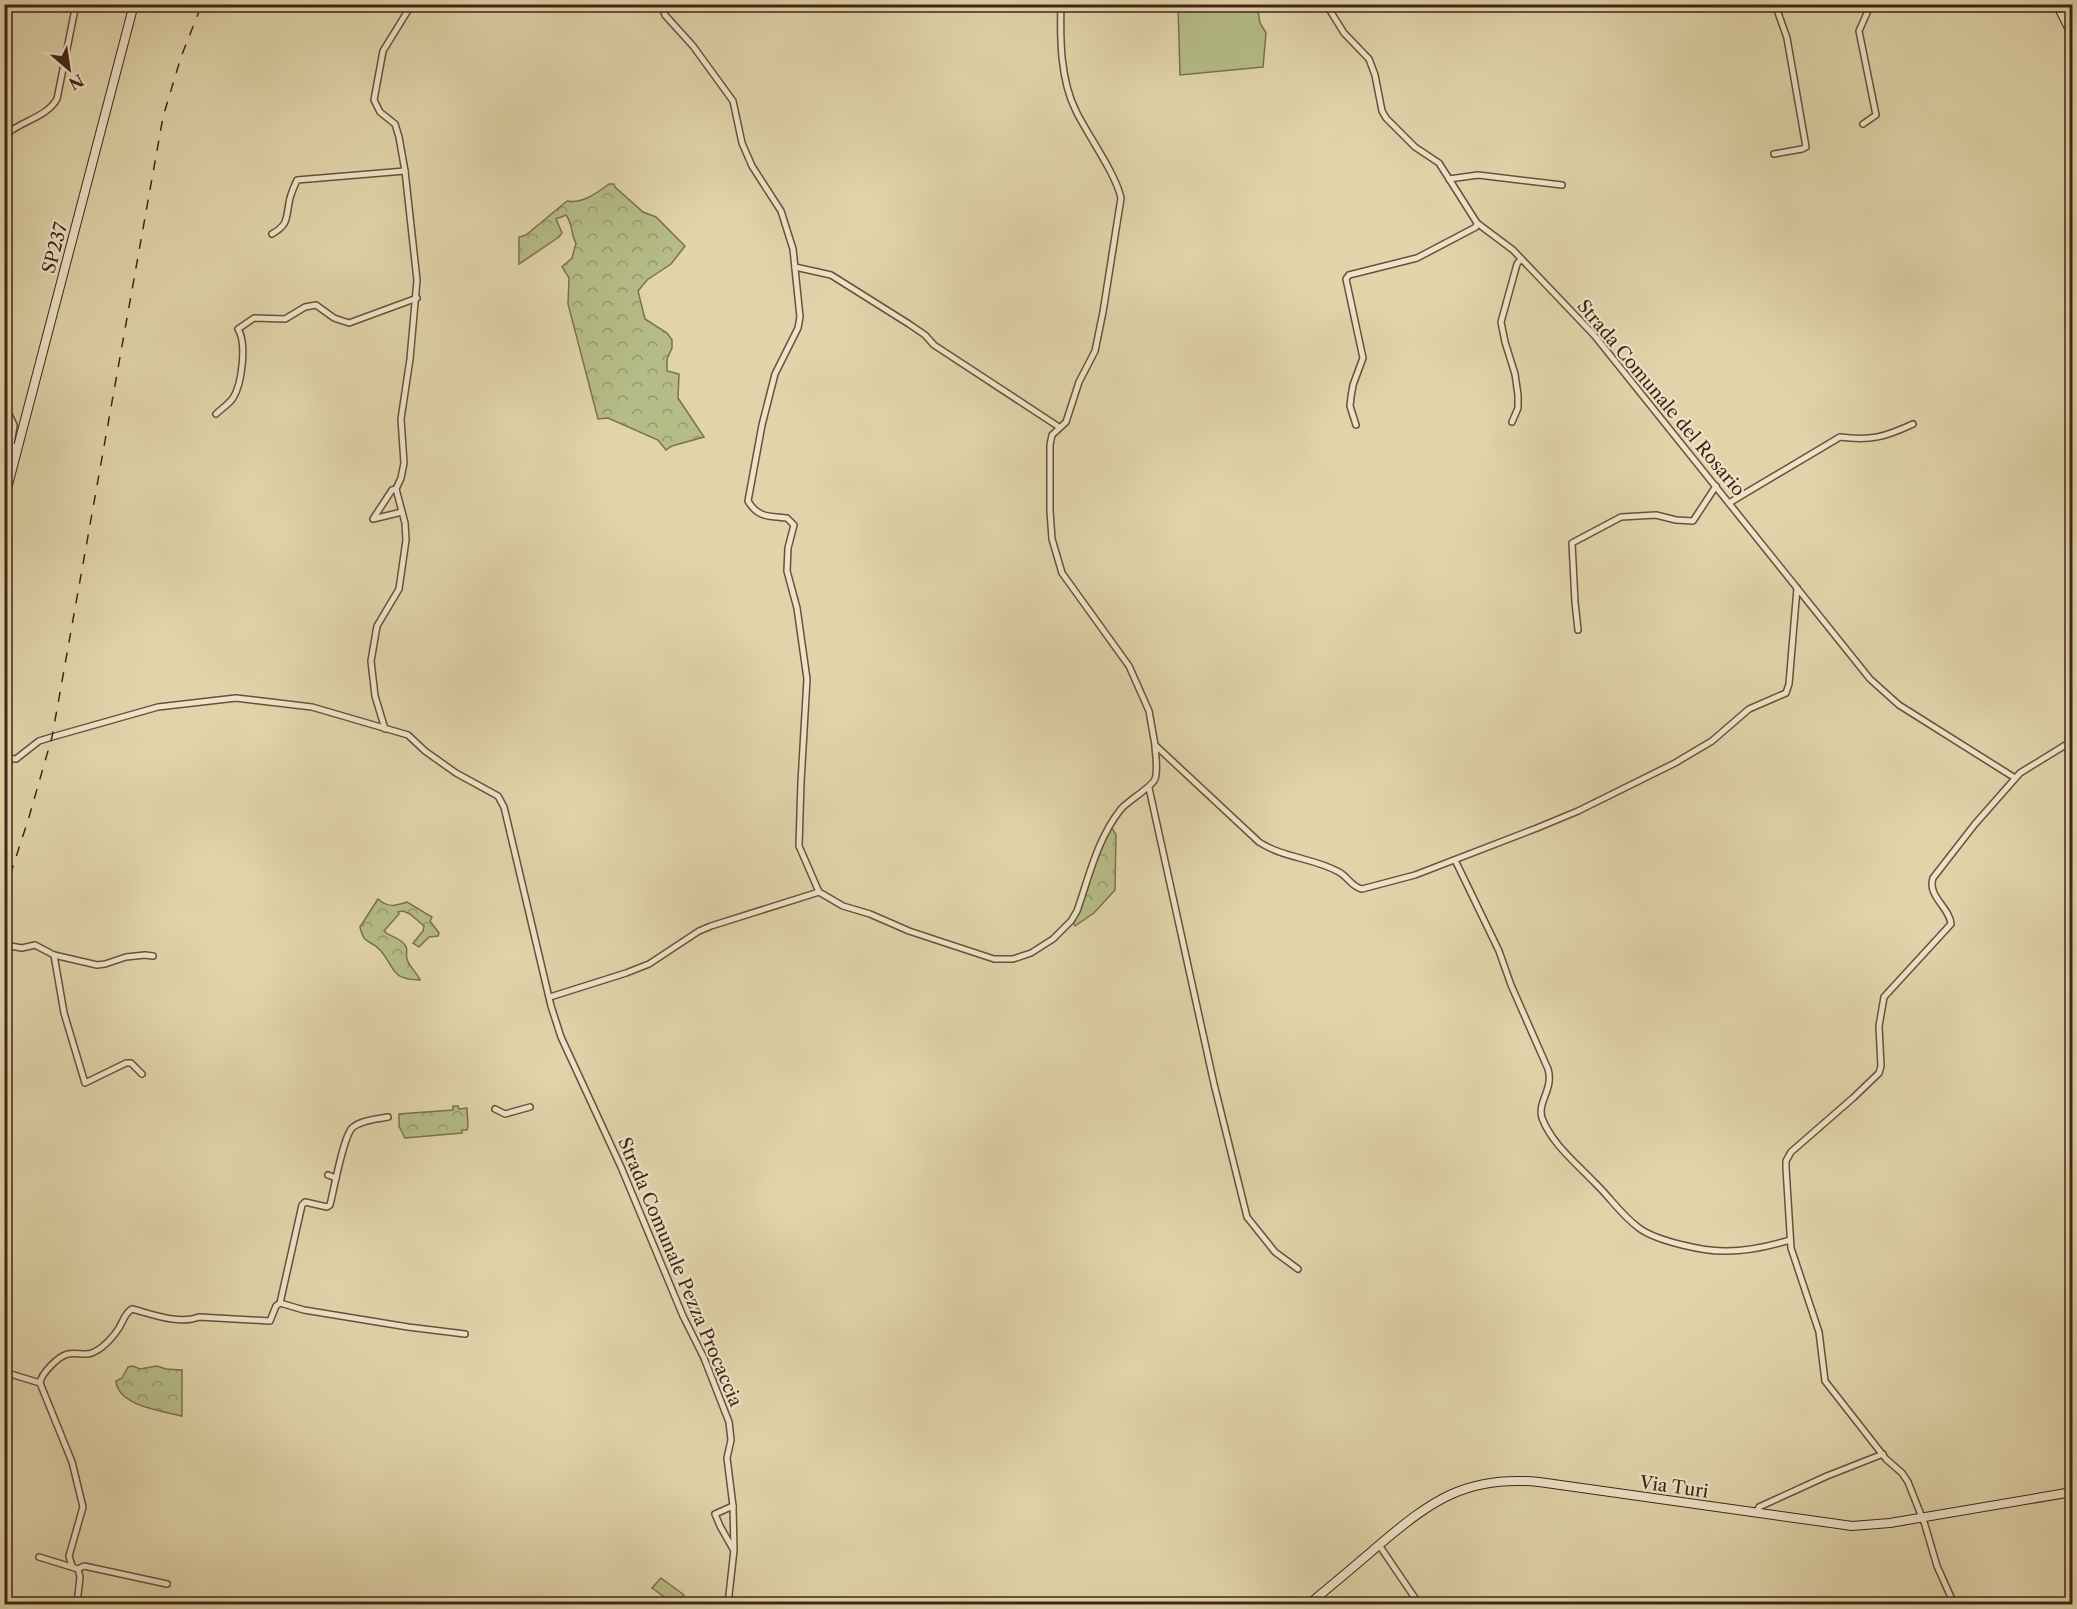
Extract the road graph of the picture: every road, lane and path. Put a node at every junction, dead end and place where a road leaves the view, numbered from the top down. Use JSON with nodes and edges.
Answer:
{"nodes":[{"id":1,"x":76,"y":4,"type":"edge"},
{"id":2,"x":134,"y":4,"type":"edge"},
{"id":3,"x":412,"y":4,"type":"edge"},
{"id":4,"x":661,"y":4,"type":"edge"},
{"id":5,"x":1061,"y":4,"type":"edge"},
{"id":6,"x":1326,"y":4,"type":"edge"},
{"id":7,"x":1774,"y":4,"type":"edge"},
{"id":8,"x":1871,"y":4,"type":"edge"},
{"id":9,"x":2057,"y":4,"type":"edge"},
{"id":10,"x":2073,"y":34,"type":"edge"},
{"id":11,"x":1863,"y":124,"type":"dead end"},
{"id":12,"x":4,"y":136,"type":"edge"},
{"id":13,"x":1774,"y":154,"type":"dead end"},
{"id":14,"x":405,"y":171,"type":"junction"},
{"id":15,"x":1449,"y":179,"type":"junction"},
{"id":16,"x":1562,"y":185,"type":"dead end"},
{"id":17,"x":1478,"y":223,"type":"junction"},
{"id":18,"x":272,"y":234,"type":"dead end"},
{"id":19,"x":1521,"y":259,"type":"junction"},
{"id":20,"x":795,"y":267,"type":"junction"},
{"id":21,"x":417,"y":298,"type":"junction"},
{"id":22,"x":4,"y":404,"type":"edge"},
{"id":23,"x":216,"y":414,"type":"dead end"},
{"id":24,"x":1512,"y":422,"type":"dead end"},
{"id":25,"x":1913,"y":424,"type":"dead end"},
{"id":26,"x":1356,"y":425,"type":"dead end"},
{"id":27,"x":1059,"y":427,"type":"junction"},
{"id":28,"x":17,"y":452,"type":"junction"},
{"id":29,"x":1716,"y":486,"type":"junction"},
{"id":30,"x":396,"y":489,"type":"junction"},
{"id":31,"x":4,"y":500,"type":"edge"},
{"id":32,"x":1729,"y":503,"type":"junction"},
{"id":33,"x":402,"y":512,"type":"junction"},
{"id":34,"x":1797,"y":588,"type":"junction"},
{"id":35,"x":1578,"y":630,"type":"dead end"},
{"id":36,"x":385,"y":729,"type":"junction"},
{"id":37,"x":2073,"y":741,"type":"edge"},
{"id":38,"x":1155,"y":745,"type":"junction"},
{"id":39,"x":4,"y":758,"type":"edge"},
{"id":40,"x":2015,"y":778,"type":"junction"},
{"id":41,"x":1149,"y":788,"type":"junction"},
{"id":42,"x":1455,"y":860,"type":"junction"},
{"id":43,"x":819,"y":892,"type":"junction"},
{"id":44,"x":4,"y":945,"type":"edge"},
{"id":45,"x":54,"y":955,"type":"junction"},
{"id":46,"x":153,"y":956,"type":"dead end"},
{"id":47,"x":550,"y":997,"type":"junction"},
{"id":48,"x":142,"y":1074,"type":"dead end"},
{"id":49,"x":530,"y":1107,"type":"dead end"},
{"id":50,"x":495,"y":1109,"type":"dead end"},
{"id":51,"x":388,"y":1118,"type":"dead end"},
{"id":52,"x":328,"y":1175,"type":"dead end"},
{"id":53,"x":336,"y":1178,"type":"junction"},
{"id":54,"x":1790,"y":1240,"type":"junction"},
{"id":55,"x":1298,"y":1269,"type":"dead end"},
{"id":56,"x":280,"y":1303,"type":"junction"},
{"id":57,"x":465,"y":1334,"type":"dead end"},
{"id":58,"x":4,"y":1372,"type":"edge"},
{"id":59,"x":40,"y":1383,"type":"junction"},
{"id":60,"x":1882,"y":1454,"type":"junction"},
{"id":61,"x":2073,"y":1492,"type":"edge"},
{"id":62,"x":733,"y":1506,"type":"junction"},
{"id":63,"x":1756,"y":1513,"type":"junction"},
{"id":64,"x":1922,"y":1518,"type":"junction"},
{"id":65,"x":1379,"y":1545,"type":"junction"},
{"id":66,"x":734,"y":1550,"type":"junction"},
{"id":67,"x":39,"y":1557,"type":"dead end"},
{"id":68,"x":75,"y":1567,"type":"junction"},
{"id":69,"x":167,"y":1584,"type":"dead end"},
{"id":70,"x":77,"y":1605,"type":"edge"},
{"id":71,"x":728,"y":1605,"type":"edge"},
{"id":72,"x":1309,"y":1605,"type":"edge"},
{"id":73,"x":1419,"y":1605,"type":"edge"},
{"id":74,"x":1954,"y":1605,"type":"edge"}],
"edges":[{"from":1,"to":12,"type":"street"},
{"from":2,"to":28,"type":"main road","name":"SP237","number":"SP237"},
{"from":3,"to":14,"type":"street"},
{"from":4,"to":20,"type":"street"},
{"from":5,"to":27,"type":"street"},
{"from":6,"to":15,"type":"street","name":"Strada Comunale del Rosario"},
{"from":7,"to":13,"type":"street"},
{"from":8,"to":11,"type":"street"},
{"from":9,"to":10,"type":"main road"},
{"from":14,"to":18,"type":"street"},
{"from":14,"to":21,"type":"street"},
{"from":15,"to":16,"type":"street"},
{"from":15,"to":17,"type":"street","name":"Strada Comunale del Rosario"},
{"from":17,"to":19,"type":"street","name":"Strada Comunale del Rosario"},
{"from":17,"to":26,"type":"street"},
{"from":19,"to":24,"type":"street"},
{"from":19,"to":29,"type":"street","name":"Strada Comunale del Rosario"},
{"from":20,"to":27,"type":"street"},
{"from":20,"to":43,"type":"street"},
{"from":21,"to":23,"type":"street"},
{"from":21,"to":30,"type":"street"},
{"from":22,"to":28,"type":"street"},
{"from":25,"to":32,"type":"street"},
{"from":27,"to":38,"type":"street"},
{"from":28,"to":31,"type":"main road","name":"SP237","number":"SP237"},
{"from":29,"to":32,"type":"street","name":"Strada Comunale del Rosario"},
{"from":29,"to":35,"type":"street"},
{"from":30,"to":33,"type":"street"},
{"from":30,"to":33,"type":"street"},
{"from":32,"to":34,"type":"street","name":"Strada Comunale del Rosario"},
{"from":33,"to":36,"type":"street"},
{"from":34,"to":40,"type":"street","name":"Strada Comunale del Rosario"},
{"from":34,"to":42,"type":"street"},
{"from":36,"to":39,"type":"street","name":"Strada Comunale Pezza Procaccia"},
{"from":36,"to":47,"type":"street","name":"Strada Comunale Pezza Procaccia"},
{"from":37,"to":40,"type":"street"},
{"from":38,"to":41,"type":"street"},
{"from":38,"to":42,"type":"street"},
{"from":40,"to":54,"type":"street"},
{"from":41,"to":43,"type":"street"},
{"from":41,"to":55,"type":"street"},
{"from":42,"to":54,"type":"street"},
{"from":43,"to":47,"type":"street"},
{"from":44,"to":45,"type":"street"},
{"from":45,"to":46,"type":"street"},
{"from":45,"to":48,"type":"street"},
{"from":47,"to":62,"type":"street","name":"Strada Comunale Pezza Procaccia"},
{"from":49,"to":50,"type":"street"},
{"from":51,"to":53,"type":"street"},
{"from":52,"to":53,"type":"street"},
{"from":53,"to":56,"type":"street"},
{"from":54,"to":60,"type":"street"},
{"from":56,"to":57,"type":"street"},
{"from":56,"to":59,"type":"street"},
{"from":58,"to":59,"type":"street"},
{"from":59,"to":68,"type":"street"},
{"from":60,"to":63,"type":"street"},
{"from":60,"to":64,"type":"street"},
{"from":61,"to":64,"type":"main road","name":"Via Turi"},
{"from":62,"to":66,"type":"street","name":"Strada Comunale Pezza Procaccia"},
{"from":62,"to":66,"type":"street"},
{"from":63,"to":64,"type":"main road","name":"Via Turi"},
{"from":63,"to":65,"type":"main road","name":"Via Turi"},
{"from":64,"to":74,"type":"street"},
{"from":65,"to":72,"type":"main road","name":"Via Turi"},
{"from":65,"to":73,"type":"street"},
{"from":66,"to":71,"type":"street","name":"Strada Comunale Pezza Procaccia"},
{"from":67,"to":68,"type":"street"},
{"from":68,"to":69,"type":"street"},
{"from":68,"to":70,"type":"street"}]}
